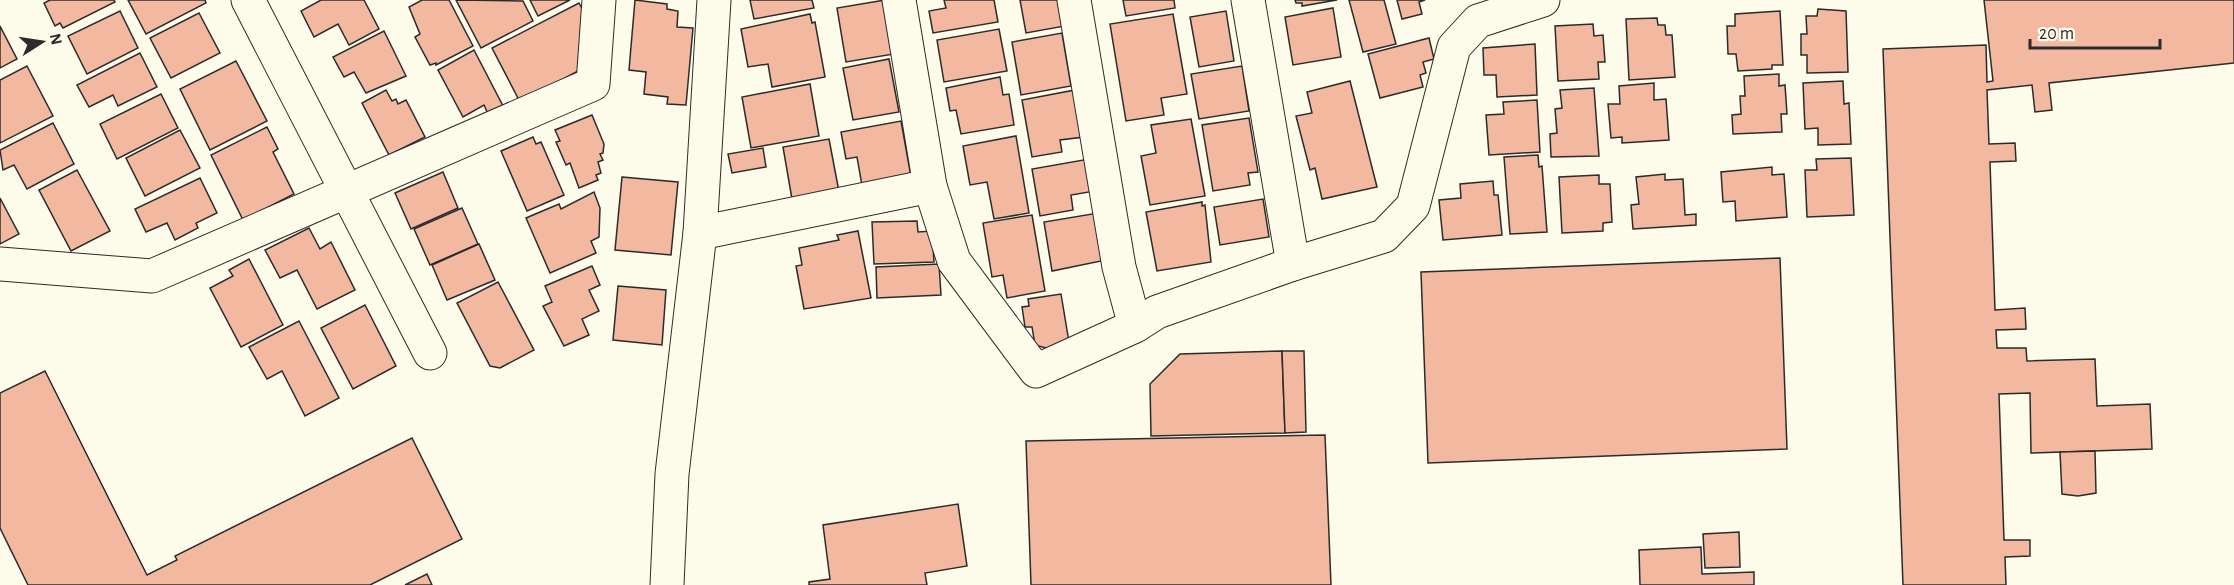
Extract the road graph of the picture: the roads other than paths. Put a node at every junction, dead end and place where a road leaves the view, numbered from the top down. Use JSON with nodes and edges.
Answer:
{"nodes":[{"id":1,"x":248,"y":0,"type":"edge"},
{"id":2,"x":599,"y":0,"type":"edge"},
{"id":3,"x":714,"y":0,"type":"edge"},
{"id":4,"x":899,"y":0,"type":"edge"},
{"id":5,"x":1074,"y":0,"type":"edge"},
{"id":6,"x":1248,"y":0,"type":"edge"},
{"id":7,"x":1542,"y":0,"type":"edge"},
{"id":8,"x":930,"y":186,"type":"junction"},
{"id":9,"x":347,"y":190,"type":"junction"},
{"id":10,"x":700,"y":233,"type":"junction"},
{"id":11,"x":0,"y":264,"type":"edge"},
{"id":12,"x":1293,"y":264,"type":"junction"},
{"id":13,"x":1135,"y":326,"type":"junction"},
{"id":14,"x":430,"y":353,"type":"dead end"},
{"id":15,"x":668,"y":585,"type":"edge"}],
"edges":[{"from":1,"to":9,"type":"street"},
{"from":2,"to":9,"type":"street"},
{"from":3,"to":10,"type":"street"},
{"from":4,"to":8,"type":"street"},
{"from":5,"to":13,"type":"street"},
{"from":6,"to":12,"type":"street"},
{"from":7,"to":12,"type":"street"},
{"from":8,"to":10,"type":"street"},
{"from":8,"to":13,"type":"street"},
{"from":9,"to":11,"type":"street"},
{"from":9,"to":14,"type":"street"},
{"from":10,"to":15,"type":"street"},
{"from":12,"to":13,"type":"street"}]}
